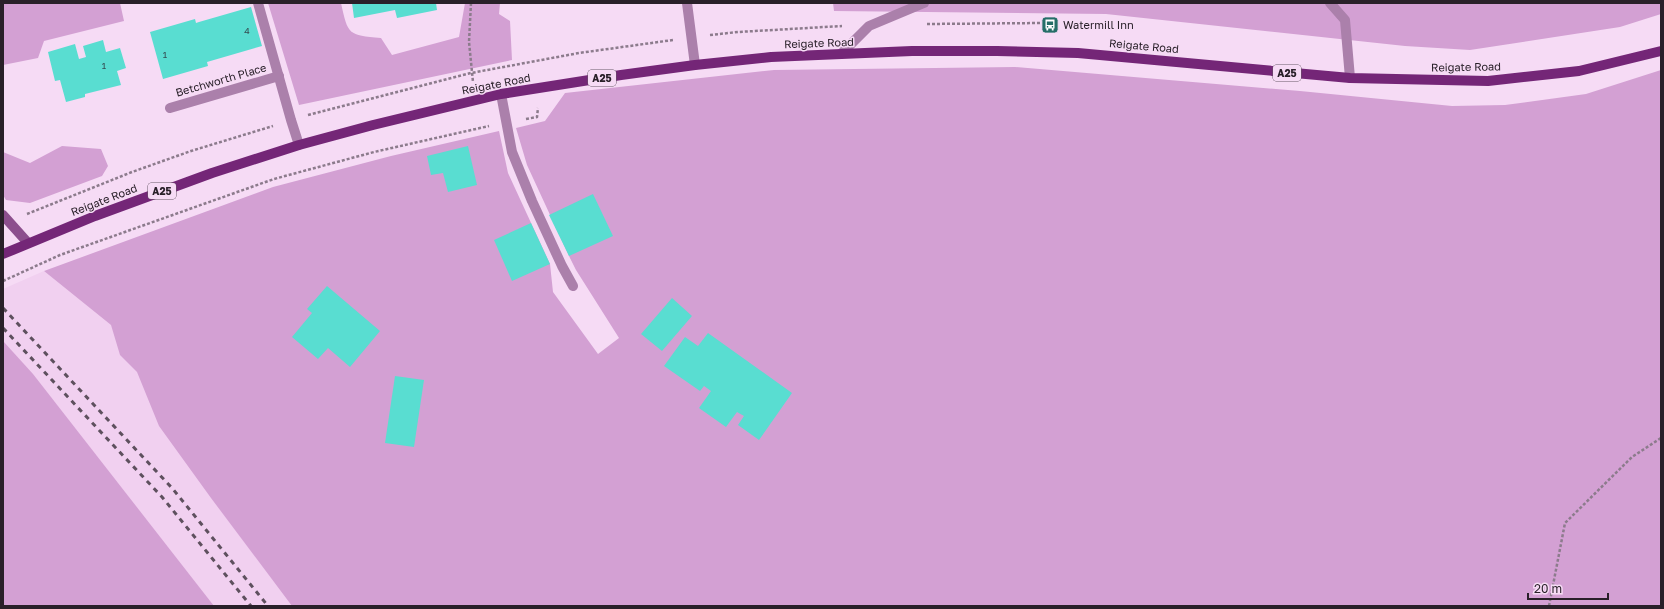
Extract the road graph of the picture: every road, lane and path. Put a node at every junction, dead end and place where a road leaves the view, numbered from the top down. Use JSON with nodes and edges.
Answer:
{"nodes":[{"id":1,"x":258,"y":3,"type":"edge"},
{"id":2,"x":470,"y":3,"type":"edge"},
{"id":3,"x":687,"y":3,"type":"edge"},
{"id":4,"x":924,"y":3,"type":"edge"},
{"id":5,"x":1330,"y":3,"type":"edge"},
{"id":6,"x":1043,"y":23,"type":"dead end"},
{"id":7,"x":920,"y":24,"type":"dead end"},
{"id":8,"x":869,"y":26,"type":"junction"},
{"id":9,"x":692,"y":37,"type":"junction"},
{"id":10,"x":1661,"y":51,"type":"edge"},
{"id":11,"x":841,"y":54,"type":"junction"},
{"id":12,"x":695,"y":65,"type":"junction"},
{"id":13,"x":471,"y":73,"type":"junction"},
{"id":14,"x":279,"y":76,"type":"junction"},
{"id":15,"x":1350,"y":78,"type":"junction"},
{"id":16,"x":540,"y":88,"type":"junction"},
{"id":17,"x":501,"y":94,"type":"junction"},
{"id":18,"x":476,"y":100,"type":"junction"},
{"id":19,"x":170,"y":108,"type":"dead end"},
{"id":20,"x":291,"y":120,"type":"junction"},
{"id":21,"x":507,"y":123,"type":"junction"},
{"id":22,"x":299,"y":145,"type":"junction"},
{"id":23,"x":6,"y":218,"type":"edge"},
{"id":24,"x":28,"y":243,"type":"junction"},
{"id":25,"x":3,"y":254,"type":"edge"},
{"id":26,"x":3,"y":281,"type":"edge"},
{"id":27,"x":573,"y":286,"type":"dead end"},
{"id":28,"x":1661,"y":438,"type":"edge"},
{"id":29,"x":1549,"y":606,"type":"edge"}],
"edges":[{"from":1,"to":14,"type":"lane","name":"Betchworth Place"},
{"from":2,"to":13,"type":"path"},
{"from":3,"to":9,"type":"lane"},
{"from":4,"to":8,"type":"lane"},
{"from":5,"to":15,"type":"lane"},
{"from":6,"to":7,"type":"path"},
{"from":8,"to":9,"type":"path"},
{"from":8,"to":11,"type":"lane"},
{"from":9,"to":12,"type":"lane"},
{"from":9,"to":13,"type":"path"},
{"from":10,"to":15,"type":"main road","name":"Reigate Road","number":"A25"},
{"from":11,"to":12,"type":"main road","name":"Reigate Road","number":"A25"},
{"from":11,"to":15,"type":"main road","name":"Reigate Road","number":"A25"},
{"from":12,"to":16,"type":"main road","name":"Reigate Road","number":"A25"},
{"from":13,"to":18,"type":"path"},
{"from":13,"to":20,"type":"path"},
{"from":14,"to":19,"type":"lane","name":"Betchworth Place"},
{"from":14,"to":20,"type":"lane","name":"Betchworth Place"},
{"from":16,"to":17,"type":"main road","name":"Reigate Road","number":"A25"},
{"from":16,"to":21,"type":"path"},
{"from":17,"to":18,"type":"main road","name":"Reigate Road","number":"A25"},
{"from":17,"to":21,"type":"lane"},
{"from":18,"to":22,"type":"main road","name":"Reigate Road","number":"A25"},
{"from":20,"to":22,"type":"lane","name":"Betchworth Place"},
{"from":20,"to":23,"type":"path"},
{"from":21,"to":26,"type":"path"},
{"from":21,"to":27,"type":"lane"},
{"from":22,"to":24,"type":"main road","name":"Reigate Road","number":"A25"},
{"from":23,"to":24,"type":"main road"},
{"from":24,"to":25,"type":"main road","name":"Reigate Road","number":"A25"},
{"from":28,"to":29,"type":"path"}]}
